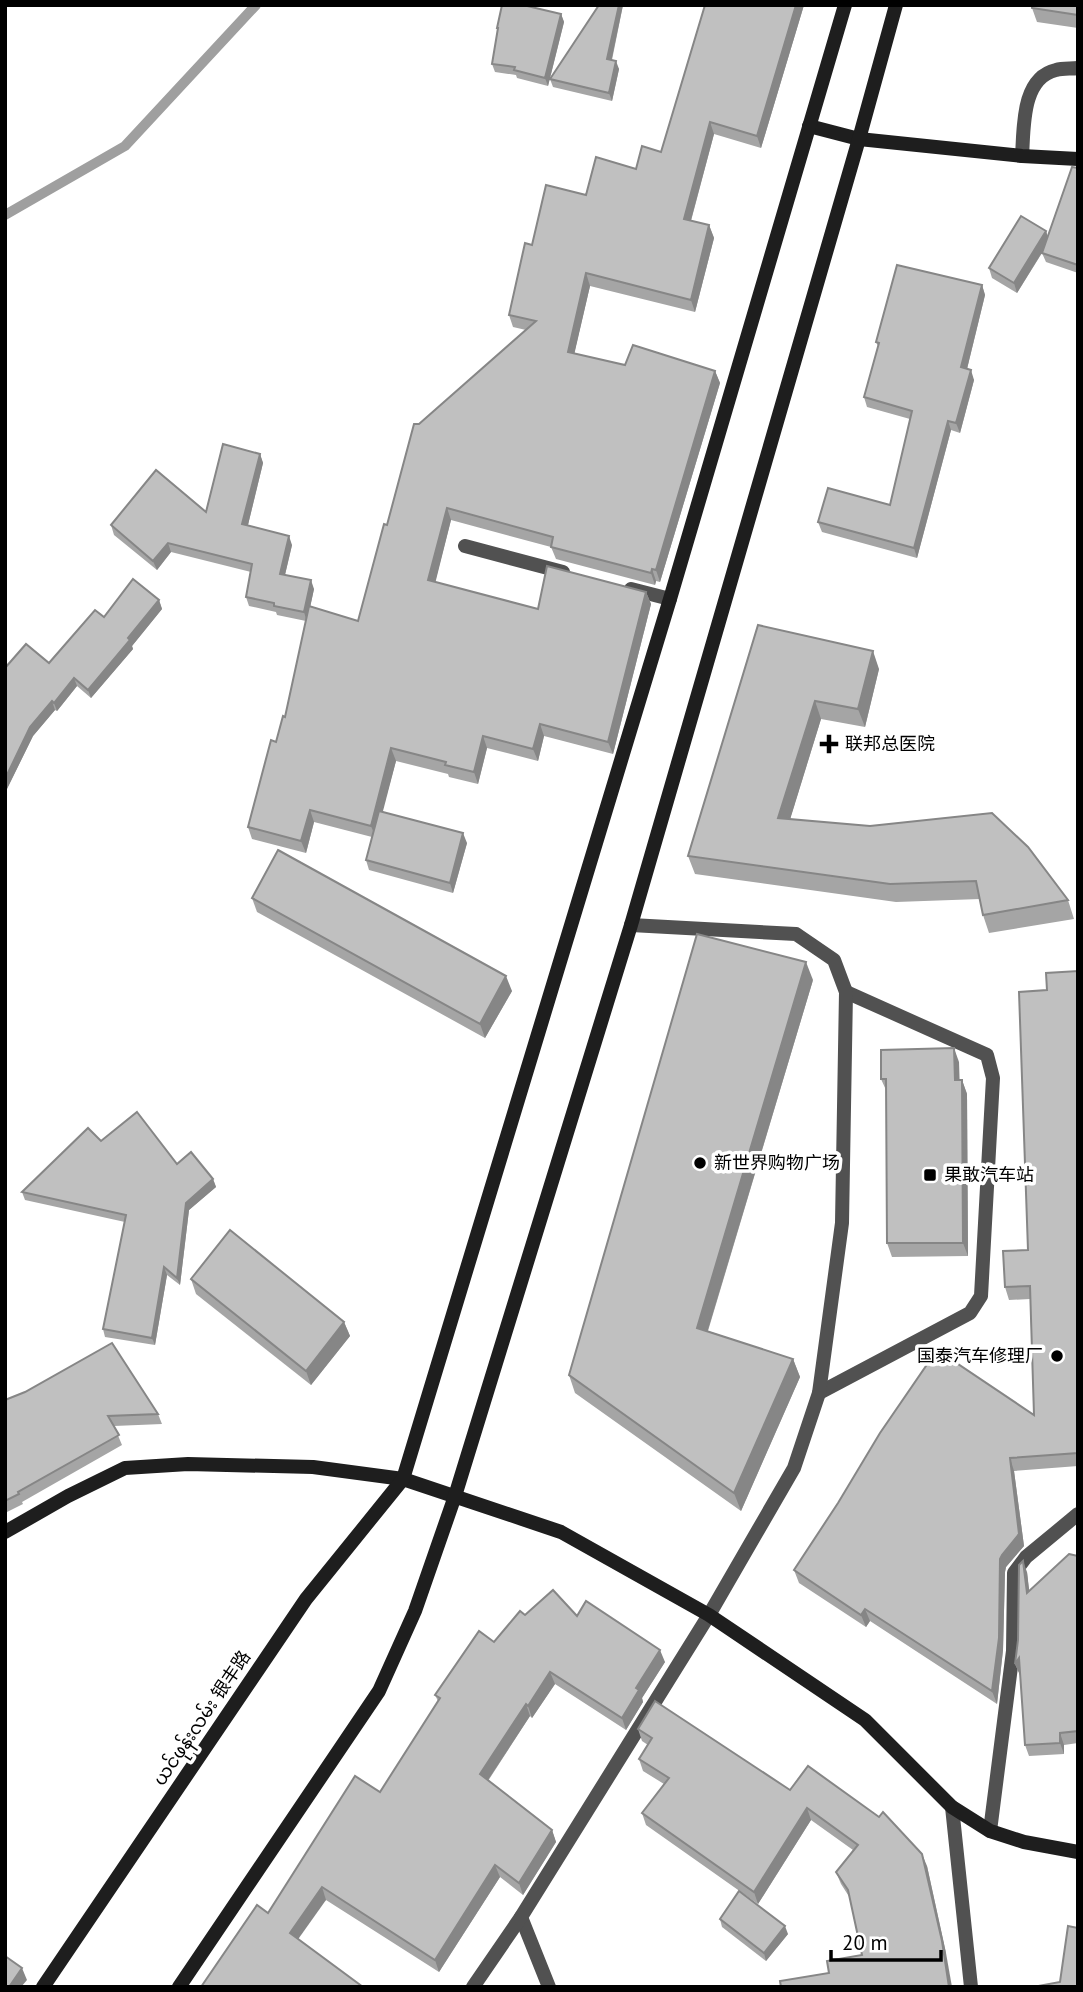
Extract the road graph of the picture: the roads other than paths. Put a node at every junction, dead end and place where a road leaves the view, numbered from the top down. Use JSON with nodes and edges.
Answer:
{"nodes":[{"id":1,"x":845,"y":5,"type":"edge"},
{"id":2,"x":896,"y":5,"type":"edge"},
{"id":3,"x":1078,"y":68,"type":"edge"},
{"id":4,"x":809,"y":126,"type":"junction"},
{"id":5,"x":859,"y":139,"type":"junction"},
{"id":6,"x":1022,"y":156,"type":"junction"},
{"id":7,"x":1078,"y":159,"type":"edge"},
{"id":8,"x":465,"y":546,"type":"dead end"},
{"id":9,"x":580,"y":576,"type":"edge"},
{"id":10,"x":619,"y":586,"type":"edge"},
{"id":11,"x":670,"y":599,"type":"junction"},
{"id":12,"x":631,"y":925,"type":"junction"},
{"id":13,"x":846,"y":992,"type":"junction"},
{"id":14,"x":820,"y":1393,"type":"junction"},
{"id":15,"x":403,"y":1479,"type":"junction"},
{"id":16,"x":455,"y":1496,"type":"junction"},
{"id":17,"x":1078,"y":1514,"type":"edge"},
{"id":18,"x":5,"y":1532,"type":"edge"},
{"id":19,"x":709,"y":1615,"type":"junction"},
{"id":20,"x":952,"y":1807,"type":"junction"},
{"id":21,"x":989,"y":1830,"type":"junction"},
{"id":22,"x":1078,"y":1852,"type":"edge"},
{"id":23,"x":521,"y":1917,"type":"junction"},
{"id":24,"x":43,"y":1987,"type":"edge"},
{"id":25,"x":179,"y":1987,"type":"edge"},
{"id":26,"x":473,"y":1987,"type":"edge"},
{"id":27,"x":549,"y":1987,"type":"edge"},
{"id":28,"x":971,"y":1987,"type":"edge"}],
"edges":[{"from":1,"to":4,"type":"main road"},
{"from":2,"to":5,"type":"main road"},
{"from":3,"to":6,"type":"street"},
{"from":4,"to":5,"type":"main road"},
{"from":4,"to":11,"type":"main road"},
{"from":5,"to":6,"type":"main road"},
{"from":5,"to":12,"type":"main road"},
{"from":6,"to":7,"type":"main road"},
{"from":8,"to":9,"type":"street"},
{"from":10,"to":11,"type":"street"},
{"from":11,"to":15,"type":"main road"},
{"from":12,"to":13,"type":"street"},
{"from":12,"to":16,"type":"main road"},
{"from":13,"to":14,"type":"street"},
{"from":13,"to":14,"type":"street"},
{"from":14,"to":19,"type":"street"},
{"from":15,"to":16,"type":"main road"},
{"from":15,"to":18,"type":"main road"},
{"from":15,"to":24,"type":"main road","name":"ယင်ဖုန်းလမ်း 银丰路"},
{"from":16,"to":19,"type":"main road"},
{"from":16,"to":25,"type":"main road"},
{"from":17,"to":21,"type":"street"},
{"from":19,"to":20,"type":"main road"},
{"from":19,"to":23,"type":"street"},
{"from":20,"to":21,"type":"main road"},
{"from":20,"to":28,"type":"street"},
{"from":21,"to":22,"type":"main road"},
{"from":23,"to":26,"type":"street"},
{"from":23,"to":27,"type":"street"}]}
